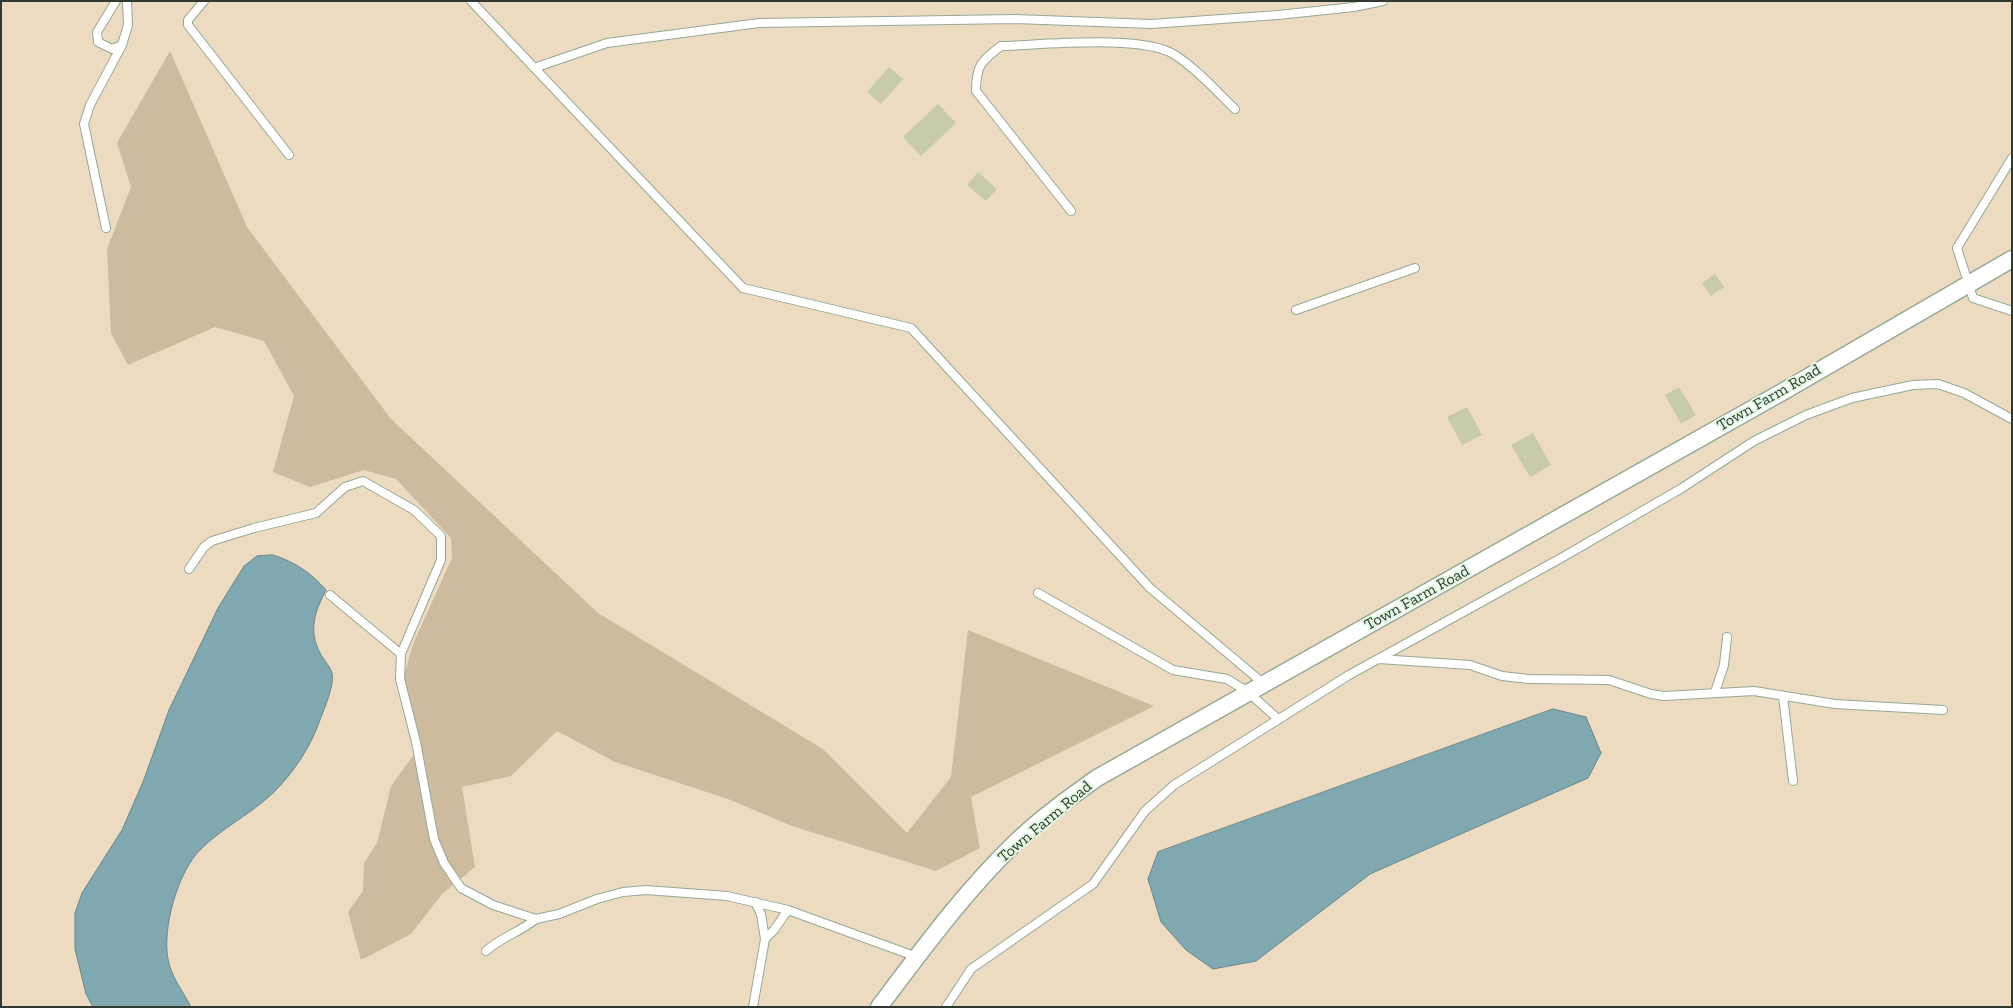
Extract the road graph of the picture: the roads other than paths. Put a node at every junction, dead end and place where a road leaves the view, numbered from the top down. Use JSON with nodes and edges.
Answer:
{"nodes":[{"id":1,"x":116,"y":1,"type":"edge"},
{"id":2,"x":127,"y":1,"type":"edge"},
{"id":3,"x":204,"y":1,"type":"edge"},
{"id":4,"x":471,"y":1,"type":"edge"},
{"id":5,"x":1383,"y":1,"type":"edge"},
{"id":6,"x":122,"y":45,"type":"junction"},
{"id":7,"x":534,"y":68,"type":"junction"},
{"id":8,"x":1235,"y":109,"type":"dead end"},
{"id":9,"x":289,"y":154,"type":"dead end"},
{"id":10,"x":2012,"y":158,"type":"edge"},
{"id":11,"x":1071,"y":211,"type":"dead end"},
{"id":12,"x":106,"y":228,"type":"dead end"},
{"id":13,"x":2012,"y":259,"type":"edge"},
{"id":14,"x":1415,"y":268,"type":"dead end"},
{"id":15,"x":1969,"y":282,"type":"junction"},
{"id":16,"x":1296,"y":310,"type":"dead end"},
{"id":17,"x":2012,"y":311,"type":"edge"},
{"id":18,"x":2012,"y":419,"type":"edge"},
{"id":19,"x":189,"y":569,"type":"dead end"},
{"id":20,"x":1038,"y":593,"type":"dead end"},
{"id":21,"x":330,"y":595,"type":"dead end"},
{"id":22,"x":1727,"y":637,"type":"dead end"},
{"id":23,"x":401,"y":654,"type":"junction"},
{"id":24,"x":1378,"y":659,"type":"junction"},
{"id":25,"x":1263,"y":683,"type":"junction"},
{"id":26,"x":1248,"y":692,"type":"junction"},
{"id":27,"x":1715,"y":692,"type":"junction"},
{"id":28,"x":1783,"y":696,"type":"junction"},
{"id":29,"x":1944,"y":710,"type":"dead end"},
{"id":30,"x":1278,"y":719,"type":"junction"},
{"id":31,"x":1793,"y":782,"type":"dead end"},
{"id":32,"x":755,"y":902,"type":"junction"},
{"id":33,"x":788,"y":910,"type":"junction"},
{"id":34,"x":536,"y":919,"type":"junction"},
{"id":35,"x":765,"y":939,"type":"junction"},
{"id":36,"x":486,"y":952,"type":"dead end"},
{"id":37,"x":917,"y":957,"type":"junction"},
{"id":38,"x":753,"y":1007,"type":"edge"},
{"id":39,"x":879,"y":1007,"type":"edge"},
{"id":40,"x":946,"y":1007,"type":"edge"}],
"edges":[{"from":1,"to":6,"type":"lane"},
{"from":2,"to":6,"type":"lane"},
{"from":3,"to":9,"type":"lane"},
{"from":4,"to":7,"type":"lane"},
{"from":5,"to":7,"type":"lane"},
{"from":6,"to":12,"type":"lane"},
{"from":7,"to":25,"type":"lane"},
{"from":8,"to":11,"type":"lane"},
{"from":10,"to":15,"type":"lane"},
{"from":13,"to":15,"type":"street","name":"Town Farm Road"},
{"from":14,"to":16,"type":"lane"},
{"from":15,"to":17,"type":"lane"},
{"from":15,"to":25,"type":"street","name":"Town Farm Road"},
{"from":18,"to":24,"type":"lane"},
{"from":19,"to":23,"type":"lane"},
{"from":20,"to":26,"type":"lane"},
{"from":21,"to":23,"type":"lane"},
{"from":22,"to":27,"type":"lane"},
{"from":23,"to":34,"type":"lane"},
{"from":24,"to":27,"type":"lane"},
{"from":24,"to":30,"type":"lane"},
{"from":25,"to":26,"type":"street","name":"Town Farm Road"},
{"from":26,"to":30,"type":"lane"},
{"from":26,"to":37,"type":"street","name":"Town Farm Road"},
{"from":27,"to":28,"type":"lane"},
{"from":28,"to":29,"type":"lane"},
{"from":28,"to":31,"type":"lane"},
{"from":30,"to":40,"type":"lane"},
{"from":32,"to":33,"type":"lane"},
{"from":32,"to":34,"type":"lane"},
{"from":32,"to":35,"type":"lane"},
{"from":33,"to":35,"type":"lane"},
{"from":33,"to":37,"type":"lane"},
{"from":34,"to":36,"type":"lane"},
{"from":35,"to":38,"type":"lane"},
{"from":37,"to":39,"type":"street","name":"Town Farm Road"}]}
